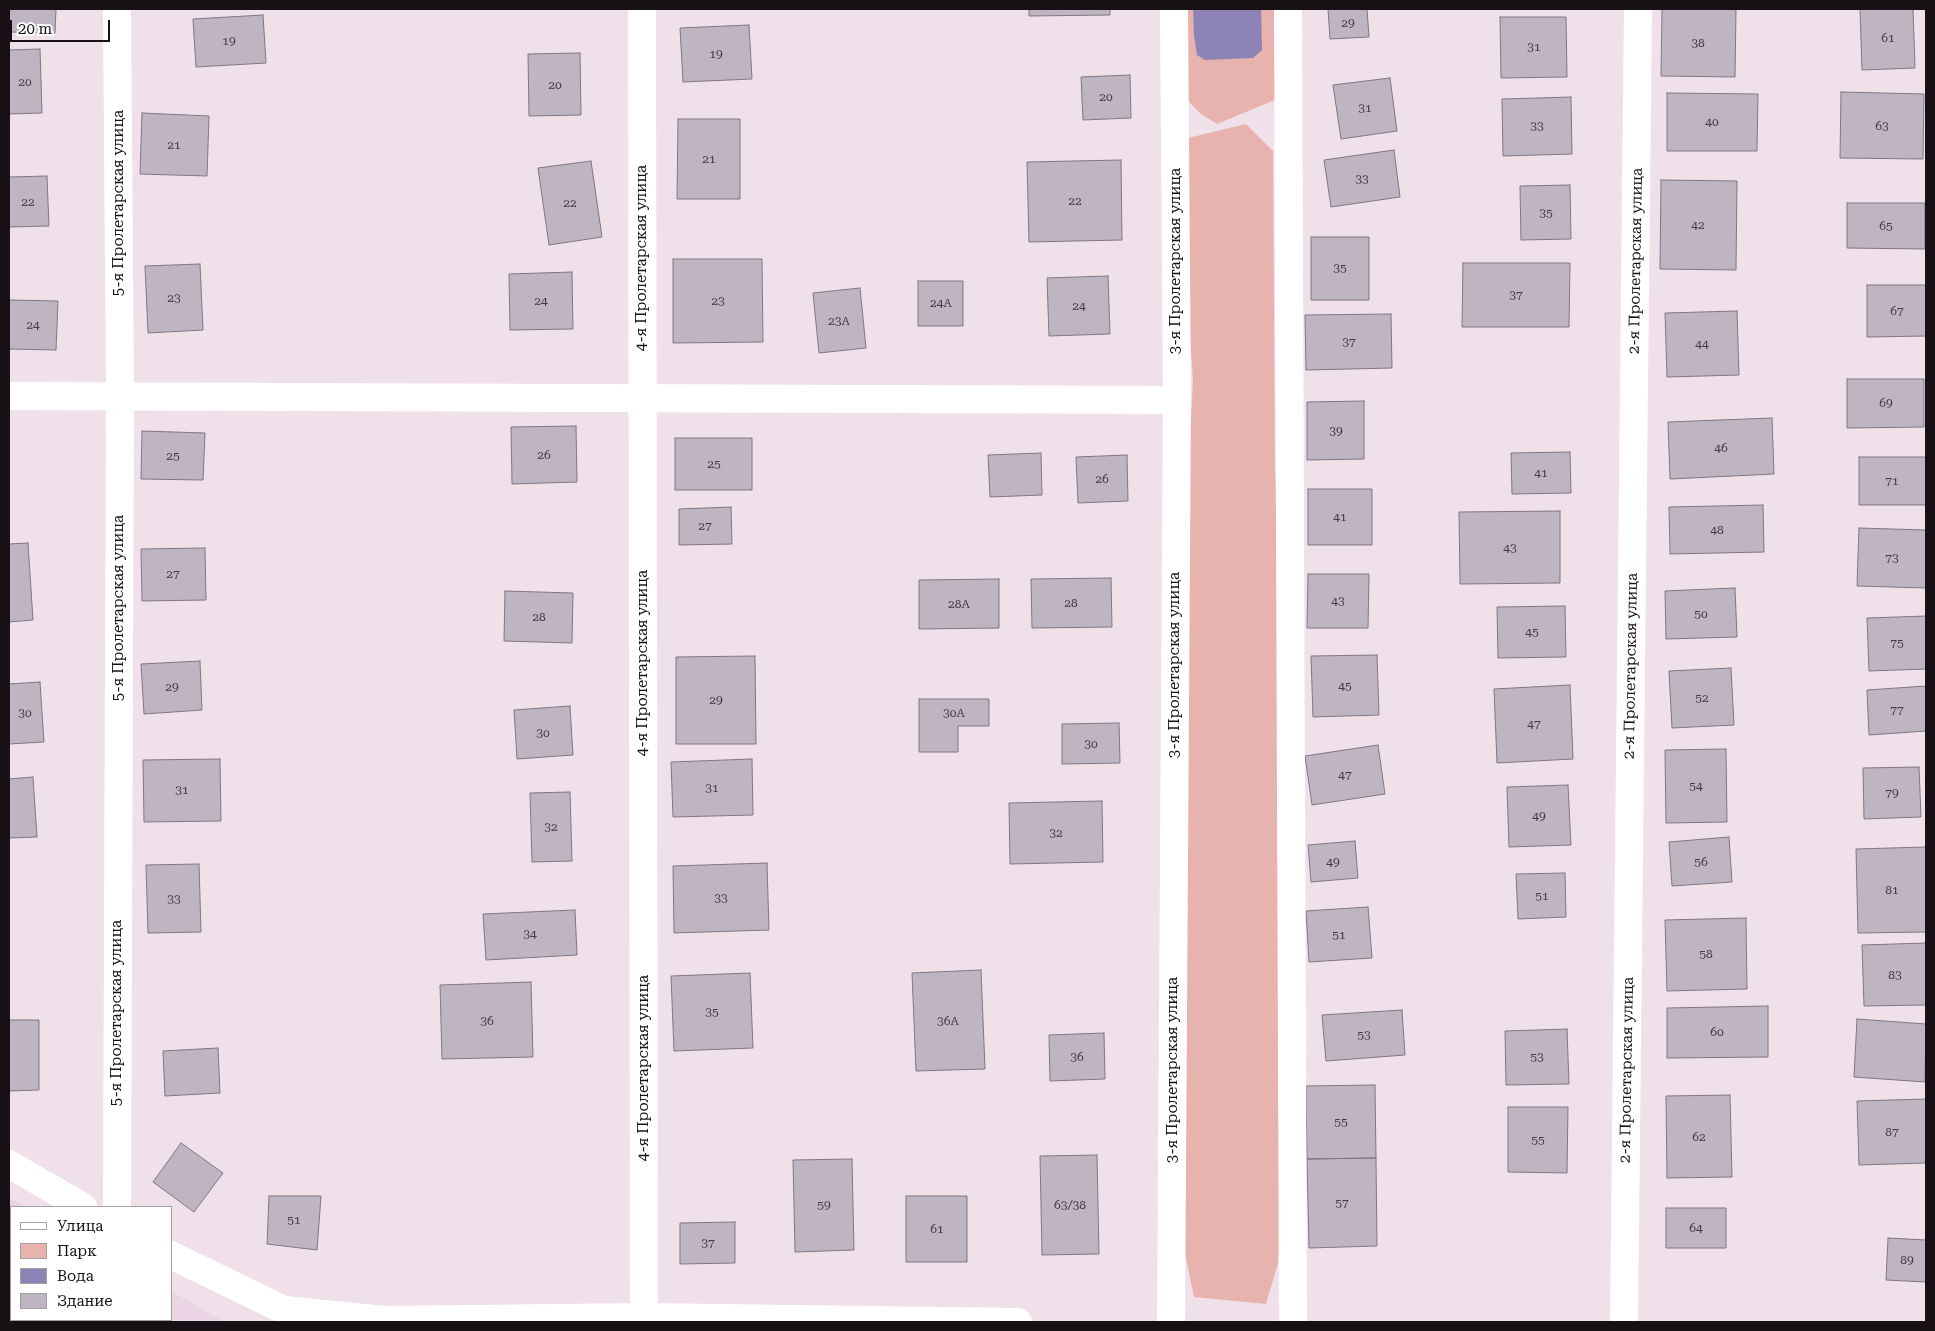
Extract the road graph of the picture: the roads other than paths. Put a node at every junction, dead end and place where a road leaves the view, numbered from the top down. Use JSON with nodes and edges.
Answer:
{"nodes":[{"id":1,"x":117,"y":9,"type":"edge"},
{"id":2,"x":642,"y":9,"type":"edge"},
{"id":3,"x":1174,"y":9,"type":"edge"},
{"id":4,"x":1288,"y":9,"type":"edge"},
{"id":5,"x":1638,"y":9,"type":"edge"},
{"id":6,"x":9,"y":396,"type":"edge"},
{"id":7,"x":120,"y":396,"type":"junction"},
{"id":8,"x":642,"y":399,"type":"junction"},
{"id":9,"x":1177,"y":400,"type":"junction"},
{"id":10,"x":9,"y":1164,"type":"edge"},
{"id":11,"x":81,"y":1206,"type":"edge"},
{"id":12,"x":117,"y":1206,"type":"edge"},
{"id":13,"x":172,"y":1255,"type":"edge"},
{"id":14,"x":644,"y":1317,"type":"junction"},
{"id":15,"x":1018,"y":1322,"type":"edge"},
{"id":16,"x":1171,"y":1322,"type":"edge"},
{"id":17,"x":1293,"y":1322,"type":"edge"},
{"id":18,"x":1624,"y":1322,"type":"edge"}],
"edges":[{"from":1,"to":7,"type":"street","name":"5-я Пролетарская улица"},
{"from":2,"to":8,"type":"street","name":"4-я Пролетарская улица"},
{"from":3,"to":9,"type":"street","name":"3-я Пролетарская улица"},
{"from":4,"to":17,"type":"street"},
{"from":5,"to":18,"type":"street","name":"2-я Пролетарская улица"},
{"from":6,"to":7,"type":"street"},
{"from":7,"to":8,"type":"street"},
{"from":7,"to":12,"type":"street","name":"5-я Пролетарская улица"},
{"from":8,"to":9,"type":"street"},
{"from":8,"to":14,"type":"street","name":"4-я Пролетарская улица"},
{"from":9,"to":16,"type":"street","name":"3-я Пролетарская улица"},
{"from":10,"to":11,"type":"street"},
{"from":13,"to":14,"type":"street"},
{"from":14,"to":15,"type":"street"}]}
